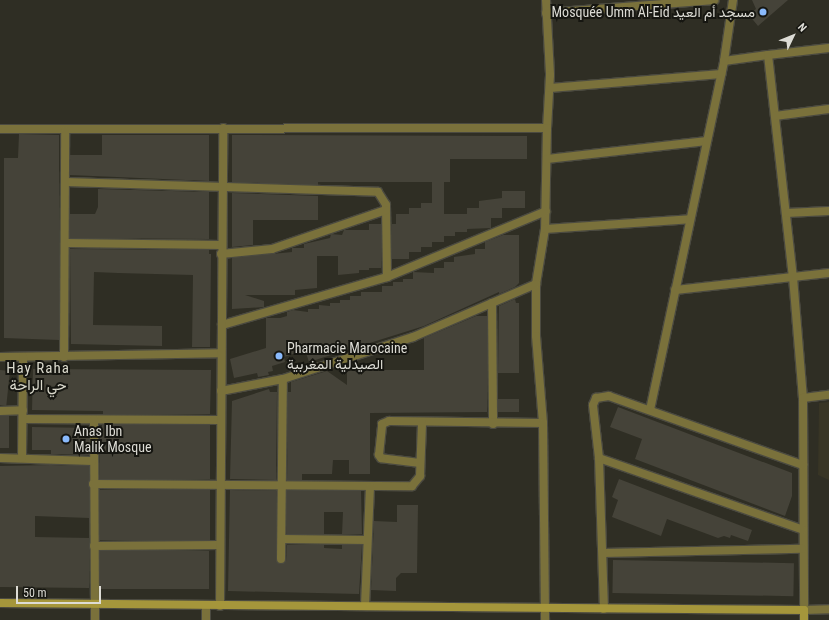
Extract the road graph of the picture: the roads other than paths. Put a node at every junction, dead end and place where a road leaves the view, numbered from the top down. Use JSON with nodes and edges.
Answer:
{"nodes":[{"id":1,"x":546,"y":0,"type":"edge"},
{"id":2,"x":714,"y":0,"type":"edge"},
{"id":3,"x":733,"y":0,"type":"edge"},
{"id":4,"x":546,"y":13,"type":"junction"},
{"id":5,"x":829,"y":48,"type":"edge"},
{"id":6,"x":768,"y":55,"type":"junction"},
{"id":7,"x":724,"y":61,"type":"junction"},
{"id":8,"x":721,"y":74,"type":"junction"},
{"id":9,"x":550,"y":88,"type":"junction"},
{"id":10,"x":829,"y":109,"type":"edge"},
{"id":11,"x":775,"y":116,"type":"junction"},
{"id":12,"x":223,"y":128,"type":"junction"},
{"id":13,"x":547,"y":128,"type":"junction"},
{"id":14,"x":0,"y":129,"type":"edge"},
{"id":15,"x":65,"y":131,"type":"junction"},
{"id":16,"x":707,"y":141,"type":"junction"},
{"id":17,"x":547,"y":159,"type":"junction"},
{"id":18,"x":66,"y":182,"type":"junction"},
{"id":19,"x":222,"y":186,"type":"junction"},
{"id":20,"x":386,"y":210,"type":"junction"},
{"id":21,"x":546,"y":211,"type":"junction"},
{"id":22,"x":829,"y":211,"type":"edge"},
{"id":23,"x":786,"y":213,"type":"junction"},
{"id":24,"x":690,"y":219,"type":"junction"},
{"id":25,"x":545,"y":229,"type":"junction"},
{"id":26,"x":66,"y":243,"type":"junction"},
{"id":27,"x":221,"y":245,"type":"junction"},
{"id":28,"x":221,"y":254,"type":"junction"},
{"id":29,"x":829,"y":273,"type":"edge"},
{"id":30,"x":387,"y":277,"type":"junction"},
{"id":31,"x":793,"y":277,"type":"junction"},
{"id":32,"x":536,"y":284,"type":"junction"},
{"id":33,"x":675,"y":290,"type":"junction"},
{"id":34,"x":492,"y":303,"type":"junction"},
{"id":35,"x":222,"y":326,"type":"junction"},
{"id":36,"x":221,"y":353,"type":"junction"},
{"id":37,"x":23,"y":357,"type":"junction"},
{"id":38,"x":64,"y":357,"type":"junction"},
{"id":39,"x":0,"y":358,"type":"edge"},
{"id":40,"x":283,"y":379,"type":"junction"},
{"id":41,"x":221,"y":391,"type":"junction"},
{"id":42,"x":829,"y":395,"type":"edge"},
{"id":43,"x":803,"y":398,"type":"junction"},
{"id":44,"x":23,"y":410,"type":"junction"},
{"id":45,"x":650,"y":410,"type":"junction"},
{"id":46,"x":0,"y":411,"type":"edge"},
{"id":47,"x":23,"y":419,"type":"junction"},
{"id":48,"x":94,"y":420,"type":"junction"},
{"id":49,"x":221,"y":420,"type":"junction"},
{"id":50,"x":422,"y":423,"type":"junction"},
{"id":51,"x":543,"y":423,"type":"junction"},
{"id":52,"x":493,"y":424,"type":"junction"},
{"id":53,"x":0,"y":458,"type":"edge"},
{"id":54,"x":22,"y":458,"type":"junction"},
{"id":55,"x":599,"y":458,"type":"junction"},
{"id":56,"x":92,"y":461,"type":"junction"},
{"id":57,"x":420,"y":463,"type":"junction"},
{"id":58,"x":803,"y":465,"type":"junction"},
{"id":59,"x":93,"y":484,"type":"junction"},
{"id":60,"x":220,"y":484,"type":"junction"},
{"id":61,"x":282,"y":484,"type":"junction"},
{"id":62,"x":370,"y":487,"type":"junction"},
{"id":63,"x":803,"y":530,"type":"junction"},
{"id":64,"x":282,"y":539,"type":"junction"},
{"id":65,"x":367,"y":540,"type":"junction"},
{"id":66,"x":219,"y":545,"type":"junction"},
{"id":67,"x":94,"y":546,"type":"junction"},
{"id":68,"x":802,"y":549,"type":"junction"},
{"id":69,"x":603,"y":553,"type":"junction"},
{"id":70,"x":281,"y":559,"type":"dead end"},
{"id":71,"x":0,"y":603,"type":"edge"},
{"id":72,"x":96,"y":604,"type":"junction"},
{"id":73,"x":206,"y":606,"type":"junction"},
{"id":74,"x":220,"y":606,"type":"junction"},
{"id":75,"x":365,"y":606,"type":"junction"},
{"id":76,"x":545,"y":608,"type":"junction"},
{"id":77,"x":604,"y":609,"type":"junction"},
{"id":78,"x":829,"y":609,"type":"edge"},
{"id":79,"x":804,"y":610,"type":"junction"},
{"id":80,"x":96,"y":620,"type":"edge"},
{"id":81,"x":206,"y":620,"type":"edge"},
{"id":82,"x":545,"y":620,"type":"edge"},
{"id":83,"x":804,"y":620,"type":"edge"}],
"edges":[{"from":1,"to":4,"type":"street"},
{"from":2,"to":4,"type":"street"},
{"from":3,"to":7,"type":"street"},
{"from":4,"to":9,"type":"street"},
{"from":5,"to":6,"type":"street"},
{"from":6,"to":7,"type":"street"},
{"from":6,"to":11,"type":"street"},
{"from":7,"to":8,"type":"street"},
{"from":8,"to":9,"type":"street"},
{"from":8,"to":16,"type":"street"},
{"from":9,"to":13,"type":"street"},
{"from":10,"to":11,"type":"street"},
{"from":11,"to":23,"type":"street"},
{"from":12,"to":13,"type":"street"},
{"from":12,"to":15,"type":"street"},
{"from":12,"to":19,"type":"street"},
{"from":13,"to":17,"type":"street"},
{"from":14,"to":15,"type":"street"},
{"from":15,"to":18,"type":"street"},
{"from":16,"to":17,"type":"street"},
{"from":16,"to":24,"type":"street"},
{"from":17,"to":21,"type":"street"},
{"from":18,"to":19,"type":"street"},
{"from":18,"to":26,"type":"street"},
{"from":19,"to":20,"type":"street"},
{"from":19,"to":27,"type":"street"},
{"from":20,"to":28,"type":"street"},
{"from":20,"to":30,"type":"street"},
{"from":21,"to":25,"type":"street"},
{"from":21,"to":30,"type":"street"},
{"from":22,"to":23,"type":"street"},
{"from":23,"to":31,"type":"street"},
{"from":24,"to":25,"type":"street"},
{"from":24,"to":33,"type":"street"},
{"from":25,"to":32,"type":"street"},
{"from":26,"to":27,"type":"street"},
{"from":26,"to":38,"type":"street"},
{"from":27,"to":28,"type":"street"},
{"from":28,"to":35,"type":"street"},
{"from":29,"to":31,"type":"street"},
{"from":30,"to":35,"type":"street"},
{"from":31,"to":33,"type":"street"},
{"from":31,"to":43,"type":"street"},
{"from":32,"to":34,"type":"street"},
{"from":32,"to":51,"type":"street"},
{"from":33,"to":45,"type":"street"},
{"from":34,"to":40,"type":"street"},
{"from":34,"to":52,"type":"street"},
{"from":35,"to":36,"type":"street"},
{"from":36,"to":38,"type":"street"},
{"from":36,"to":41,"type":"street"},
{"from":37,"to":38,"type":"street"},
{"from":37,"to":39,"type":"street"},
{"from":37,"to":44,"type":"street"},
{"from":40,"to":41,"type":"street"},
{"from":40,"to":61,"type":"street"},
{"from":41,"to":49,"type":"street"},
{"from":42,"to":43,"type":"street"},
{"from":43,"to":58,"type":"street"},
{"from":44,"to":46,"type":"street"},
{"from":44,"to":47,"type":"street"},
{"from":45,"to":55,"type":"street"},
{"from":45,"to":58,"type":"street"},
{"from":47,"to":48,"type":"street"},
{"from":47,"to":54,"type":"street"},
{"from":48,"to":49,"type":"street"},
{"from":48,"to":56,"type":"street"},
{"from":49,"to":60,"type":"street"},
{"from":50,"to":52,"type":"street"},
{"from":50,"to":57,"type":"street"},
{"from":50,"to":57,"type":"street"},
{"from":51,"to":52,"type":"street"},
{"from":51,"to":76,"type":"street"},
{"from":53,"to":54,"type":"street"},
{"from":54,"to":56,"type":"street"},
{"from":55,"to":63,"type":"street"},
{"from":55,"to":69,"type":"street"},
{"from":56,"to":59,"type":"street"},
{"from":57,"to":62,"type":"street"},
{"from":58,"to":63,"type":"street"},
{"from":59,"to":60,"type":"street"},
{"from":59,"to":67,"type":"street"},
{"from":60,"to":61,"type":"street"},
{"from":60,"to":66,"type":"street"},
{"from":61,"to":62,"type":"street"},
{"from":61,"to":64,"type":"street"},
{"from":62,"to":65,"type":"street"},
{"from":63,"to":68,"type":"street"},
{"from":64,"to":65,"type":"street"},
{"from":64,"to":70,"type":"street"},
{"from":65,"to":75,"type":"street"},
{"from":66,"to":67,"type":"street"},
{"from":66,"to":74,"type":"street"},
{"from":67,"to":72,"type":"street"},
{"from":68,"to":69,"type":"street"},
{"from":68,"to":79,"type":"street"},
{"from":69,"to":77,"type":"street"},
{"from":71,"to":72,"type":"street"},
{"from":72,"to":73,"type":"street"},
{"from":72,"to":80,"type":"street"},
{"from":73,"to":74,"type":"street"},
{"from":73,"to":81,"type":"street"},
{"from":74,"to":75,"type":"street"},
{"from":75,"to":76,"type":"street"},
{"from":76,"to":77,"type":"street"},
{"from":76,"to":82,"type":"street"},
{"from":77,"to":79,"type":"street"},
{"from":78,"to":79,"type":"street"},
{"from":79,"to":83,"type":"street"}]}
